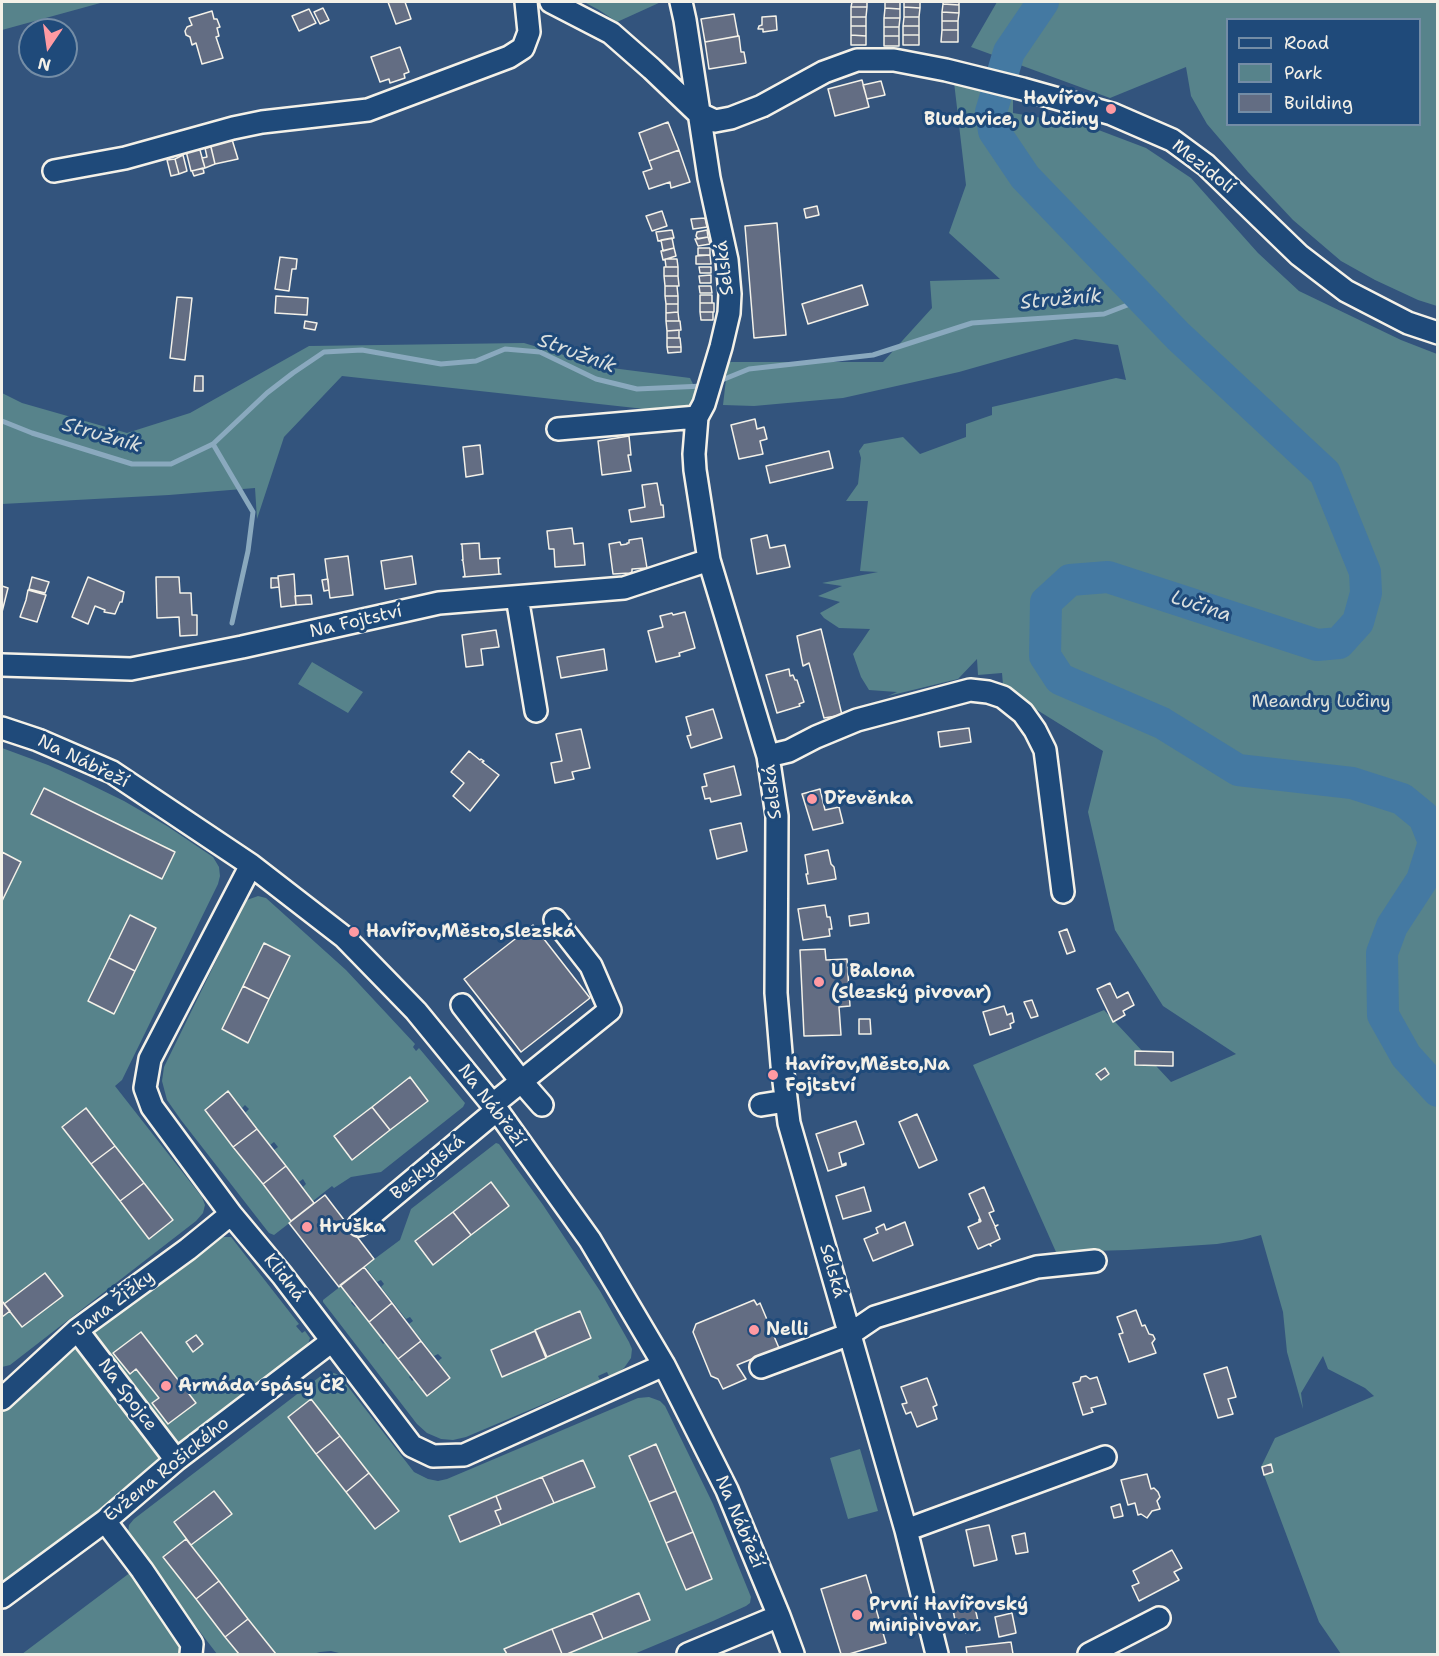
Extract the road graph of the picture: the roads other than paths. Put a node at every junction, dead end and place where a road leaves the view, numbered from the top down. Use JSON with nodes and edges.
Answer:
{"nodes":[{"id":1,"x":526,"y":2,"type":"edge"},
{"id":2,"x":551,"y":2,"type":"edge"},
{"id":3,"x":681,"y":2,"type":"edge"},
{"id":4,"x":698,"y":113,"type":"junction"},
{"id":5,"x":54,"y":171,"type":"dead end"},
{"id":6,"x":1437,"y":333,"type":"edge"},
{"id":7,"x":700,"y":410,"type":"junction"},
{"id":8,"x":558,"y":429,"type":"dead end"},
{"id":9,"x":709,"y":560,"type":"junction"},
{"id":10,"x":517,"y":597,"type":"junction"},
{"id":11,"x":2,"y":665,"type":"edge"},
{"id":12,"x":536,"y":711,"type":"dead end"},
{"id":13,"x":2,"y":728,"type":"edge"},
{"id":14,"x":768,"y":756,"type":"junction"},
{"id":15,"x":251,"y":865,"type":"junction"},
{"id":16,"x":1063,"y":892,"type":"dead end"},
{"id":17,"x":555,"y":920,"type":"dead end"},
{"id":18,"x":462,"y":1005,"type":"dead end"},
{"id":19,"x":521,"y":1081,"type":"junction"},
{"id":20,"x":786,"y":1101,"type":"junction"},
{"id":21,"x":542,"y":1105,"type":"dead end"},
{"id":22,"x":761,"y":1105,"type":"dead end"},
{"id":23,"x":494,"y":1107,"type":"junction"},
{"id":24,"x":231,"y":1214,"type":"junction"},
{"id":25,"x":359,"y":1225,"type":"dead end"},
{"id":26,"x":1095,"y":1261,"type":"dead end"},
{"id":27,"x":77,"y":1330,"type":"junction"},
{"id":28,"x":850,"y":1334,"type":"junction"},
{"id":29,"x":332,"y":1341,"type":"junction"},
{"id":30,"x":664,"y":1365,"type":"junction"},
{"id":31,"x":761,"y":1367,"type":"dead end"},
{"id":32,"x":6,"y":1388,"type":"edge"},
{"id":33,"x":1105,"y":1457,"type":"dead end"},
{"id":34,"x":176,"y":1460,"type":"junction"},
{"id":35,"x":105,"y":1521,"type":"junction"},
{"id":36,"x":906,"y":1530,"type":"junction"},
{"id":37,"x":2,"y":1597,"type":"edge"},
{"id":38,"x":779,"y":1616,"type":"junction"},
{"id":39,"x":1159,"y":1618,"type":"dead end"},
{"id":40,"x":192,"y":1654,"type":"edge"},
{"id":41,"x":688,"y":1654,"type":"edge"},
{"id":42,"x":793,"y":1654,"type":"edge"},
{"id":43,"x":937,"y":1654,"type":"edge"},
{"id":44,"x":1089,"y":1654,"type":"edge"}],
"edges":[{"from":1,"to":5,"type":"street"},
{"from":2,"to":4,"type":"street"},
{"from":3,"to":4,"type":"street","name":"Selská"},
{"from":4,"to":6,"type":"street","name":"Mezidolí"},
{"from":4,"to":7,"type":"street","name":"Selská"},
{"from":7,"to":8,"type":"street"},
{"from":7,"to":9,"type":"street","name":"Selská"},
{"from":9,"to":10,"type":"street","name":"Na Fojtství"},
{"from":9,"to":14,"type":"street","name":"Selská"},
{"from":10,"to":11,"type":"street","name":"Na Fojtství"},
{"from":10,"to":12,"type":"street"},
{"from":13,"to":15,"type":"street","name":"Na Nábřeží"},
{"from":14,"to":16,"type":"street"},
{"from":14,"to":20,"type":"street","name":"Selská"},
{"from":15,"to":23,"type":"street","name":"Na Nábřeží"},
{"from":15,"to":24,"type":"street","name":"Klidná"},
{"from":17,"to":19,"type":"street","name":"Beskydská"},
{"from":18,"to":19,"type":"street"},
{"from":19,"to":21,"type":"street"},
{"from":19,"to":23,"type":"street","name":"Beskydská"},
{"from":20,"to":22,"type":"street"},
{"from":20,"to":28,"type":"street","name":"Selská"},
{"from":23,"to":25,"type":"street","name":"Beskydská"},
{"from":23,"to":30,"type":"street","name":"Na Nábřeží"},
{"from":24,"to":27,"type":"street","name":"Jana Žižky"},
{"from":24,"to":29,"type":"street","name":"Klidná"},
{"from":26,"to":28,"type":"street"},
{"from":27,"to":32,"type":"street","name":"Jana Žižky"},
{"from":27,"to":34,"type":"street","name":"Na Spojce"},
{"from":28,"to":31,"type":"street"},
{"from":28,"to":36,"type":"street","name":"Selská"},
{"from":29,"to":30,"type":"street","name":"Klidná"},
{"from":29,"to":34,"type":"street","name":"Evžena Rošického"},
{"from":30,"to":38,"type":"street","name":"Na Nábřeží"},
{"from":33,"to":36,"type":"street"},
{"from":34,"to":35,"type":"street","name":"Evžena Rošického"},
{"from":35,"to":37,"type":"street","name":"Evžena Rošického"},
{"from":35,"to":40,"type":"street"},
{"from":36,"to":43,"type":"street","name":"Selská"},
{"from":38,"to":41,"type":"street"},
{"from":38,"to":42,"type":"street","name":"Na Nábřeží"},
{"from":39,"to":44,"type":"street"}]}
